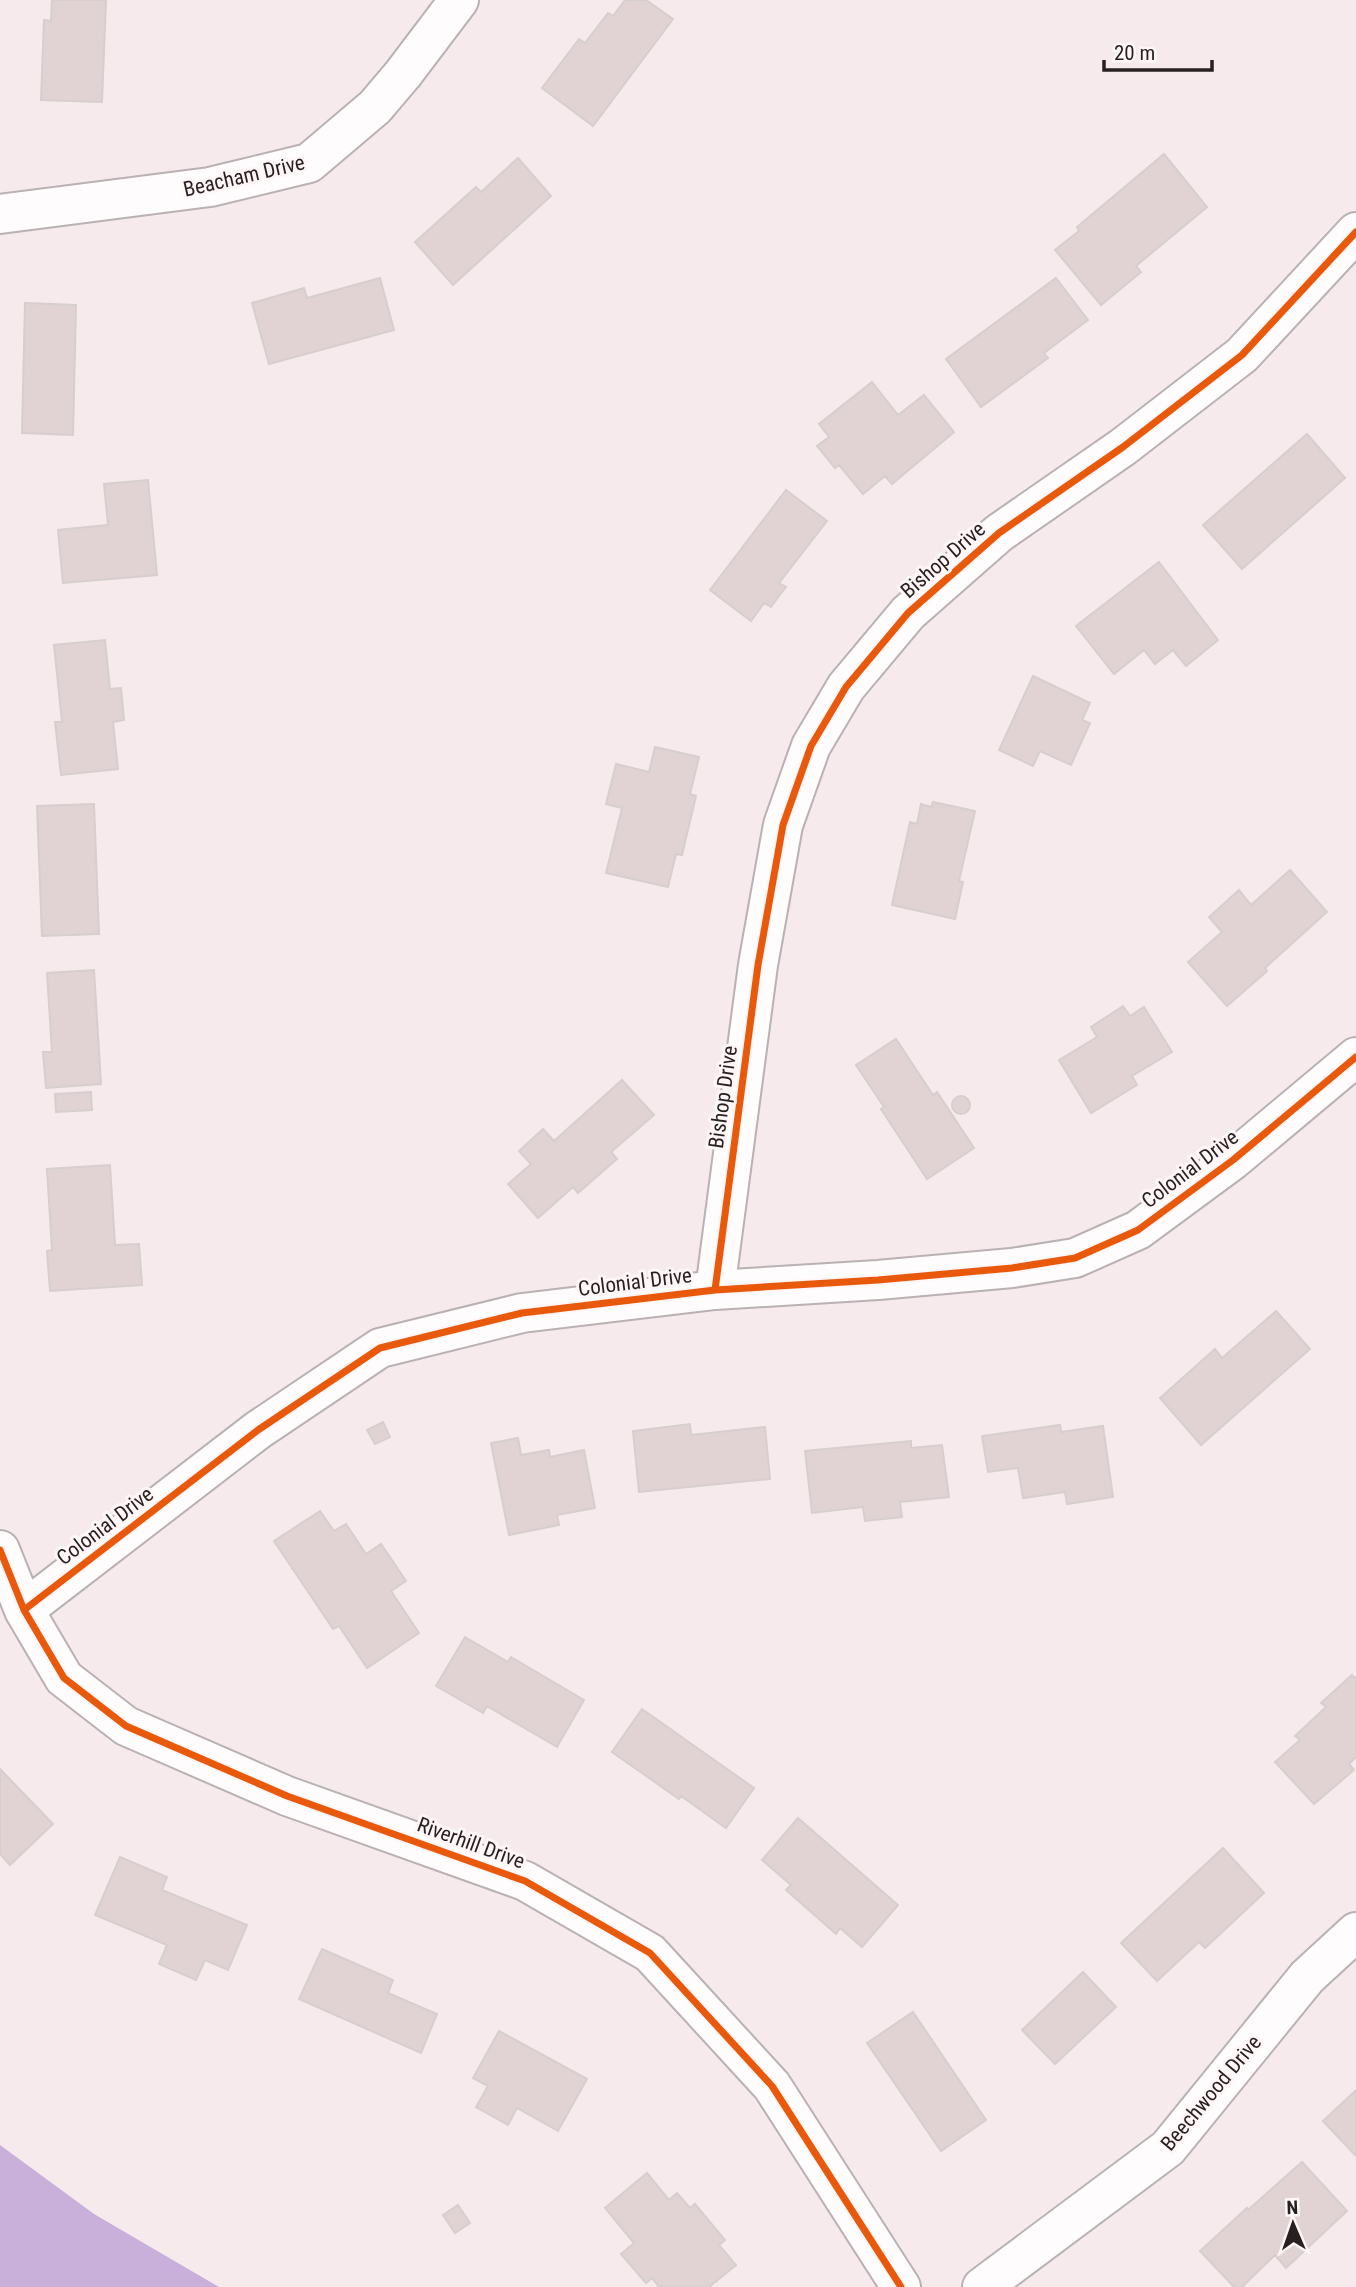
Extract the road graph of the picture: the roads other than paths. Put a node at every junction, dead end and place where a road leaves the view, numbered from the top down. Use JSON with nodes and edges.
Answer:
{"nodes":[{"id":1,"x":459,"y":0,"type":"edge"},
{"id":2,"x":0,"y":214,"type":"edge"},
{"id":3,"x":1356,"y":232,"type":"edge"},
{"id":4,"x":1356,"y":1057,"type":"edge"},
{"id":5,"x":715,"y":1290,"type":"junction"},
{"id":6,"x":0,"y":1550,"type":"edge"},
{"id":7,"x":24,"y":1610,"type":"junction"},
{"id":8,"x":1356,"y":1932,"type":"edge"},
{"id":9,"x":901,"y":2287,"type":"edge"},
{"id":10,"x":982,"y":2287,"type":"edge"}],
"edges":[{"from":1,"to":2,"type":"street","name":"Beacham Drive"},
{"from":3,"to":5,"type":"street","name":"Bishop Drive"},
{"from":4,"to":5,"type":"street","name":"Colonial Drive"},
{"from":5,"to":7,"type":"street","name":"Colonial Drive"},
{"from":6,"to":7,"type":"street","name":"Riverhill Drive"},
{"from":7,"to":9,"type":"street","name":"Riverhill Drive"},
{"from":8,"to":10,"type":"street","name":"Beechwood Drive"}]}
